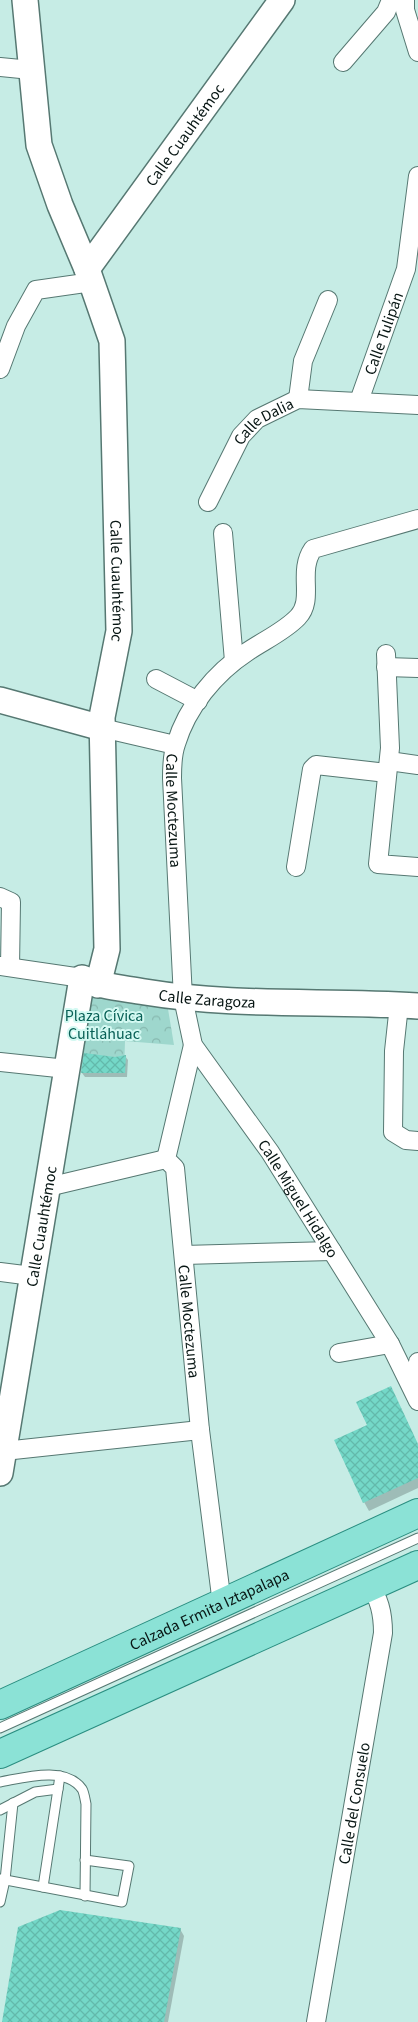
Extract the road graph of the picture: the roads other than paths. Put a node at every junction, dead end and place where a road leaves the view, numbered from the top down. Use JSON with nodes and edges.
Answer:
{"nodes":[{"id":1,"x":25,"y":0,"type":"edge"},
{"id":2,"x":282,"y":0,"type":"edge"},
{"id":3,"x":392,"y":0,"type":"edge"},
{"id":4,"x":405,"y":0,"type":"edge"},
{"id":5,"x":418,"y":52,"type":"edge"},
{"id":6,"x":344,"y":62,"type":"dead end"},
{"id":7,"x":0,"y":66,"type":"edge"},
{"id":8,"x":32,"y":70,"type":"junction"},
{"id":9,"x":418,"y":176,"type":"edge"},
{"id":10,"x":89,"y":275,"type":"junction"},
{"id":11,"x":328,"y":300,"type":"dead end"},
{"id":12,"x":0,"y":369,"type":"edge"},
{"id":13,"x":298,"y":399,"type":"junction"},
{"id":14,"x":360,"y":401,"type":"junction"},
{"id":15,"x":418,"y":405,"type":"edge"},
{"id":16,"x":208,"y":502,"type":"dead end"},
{"id":17,"x":418,"y":519,"type":"edge"},
{"id":18,"x":223,"y":533,"type":"dead end"},
{"id":19,"x":234,"y":661,"type":"junction"},
{"id":20,"x":418,"y":668,"type":"edge"},
{"id":21,"x":156,"y":679,"type":"dead end"},
{"id":22,"x":0,"y":700,"type":"edge"},
{"id":23,"x":198,"y":701,"type":"junction"},
{"id":24,"x":102,"y":728,"type":"junction"},
{"id":25,"x":175,"y":745,"type":"junction"},
{"id":26,"x":418,"y":764,"type":"edge"},
{"id":27,"x":388,"y":767,"type":"junction"},
{"id":28,"x":296,"y":867,"type":"dead end"},
{"id":29,"x":418,"y":867,"type":"edge"},
{"id":30,"x":0,"y":897,"type":"edge"},
{"id":31,"x":5,"y":967,"type":"edge"},
{"id":32,"x":90,"y":982,"type":"junction"},
{"id":33,"x":183,"y":998,"type":"junction"},
{"id":34,"x":408,"y":1006,"type":"edge"},
{"id":35,"x":193,"y":1045,"type":"junction"},
{"id":36,"x":0,"y":1062,"type":"edge"},
{"id":37,"x":67,"y":1069,"type":"junction"},
{"id":38,"x":418,"y":1141,"type":"edge"},
{"id":39,"x":166,"y":1159,"type":"junction"},
{"id":40,"x":48,"y":1187,"type":"junction"},
{"id":41,"x":332,"y":1252,"type":"junction"},
{"id":42,"x":184,"y":1255,"type":"junction"},
{"id":43,"x":0,"y":1272,"type":"edge"},
{"id":44,"x":32,"y":1276,"type":"junction"},
{"id":45,"x":390,"y":1344,"type":"junction"},
{"id":46,"x":339,"y":1353,"type":"dead end"},
{"id":47,"x":418,"y":1362,"type":"edge"},
{"id":48,"x":416,"y":1397,"type":"edge"},
{"id":49,"x":200,"y":1430,"type":"junction"},
{"id":50,"x":2,"y":1462,"type":"edge"},
{"id":51,"x":418,"y":1513,"type":"edge"},
{"id":52,"x":418,"y":1538,"type":"edge"},
{"id":53,"x":418,"y":1564,"type":"edge"},
{"id":54,"x":370,"y":1587,"type":"junction"},
{"id":55,"x":222,"y":1604,"type":"junction"},
{"id":56,"x":0,"y":1704,"type":"edge"},
{"id":57,"x":0,"y":1728,"type":"edge"},
{"id":58,"x":0,"y":1754,"type":"edge"},
{"id":59,"x":32,"y":1776,"type":"junction"},
{"id":60,"x":60,"y":1776,"type":"junction"},
{"id":61,"x":0,"y":1782,"type":"edge"},
{"id":62,"x":58,"y":1789,"type":"junction"},
{"id":63,"x":36,"y":1792,"type":"junction"},
{"id":64,"x":13,"y":1802,"type":"junction"},
{"id":65,"x":0,"y":1810,"type":"edge"},
{"id":66,"x":85,"y":1860,"type":"junction"},
{"id":67,"x":2,"y":1879,"type":"edge"},
{"id":68,"x":44,"y":1888,"type":"junction"},
{"id":69,"x":85,"y":1896,"type":"junction"},
{"id":70,"x":0,"y":1902,"type":"edge"},
{"id":71,"x":316,"y":2022,"type":"edge"}],
"edges":[{"from":1,"to":8,"type":"street","name":"Calle Cuauhtémoc"},
{"from":2,"to":10,"type":"street","name":"Calle Cuauhtémoc"},
{"from":3,"to":6,"type":"street"},
{"from":4,"to":5,"type":"street"},
{"from":7,"to":8,"type":"street"},
{"from":8,"to":10,"type":"street","name":"Calle Cuauhtémoc"},
{"from":9,"to":14,"type":"street","name":"Calle Tulipán"},
{"from":10,"to":12,"type":"street"},
{"from":10,"to":24,"type":"street","name":"Calle Cuauhtémoc"},
{"from":11,"to":13,"type":"street"},
{"from":13,"to":14,"type":"street","name":"Calle Dalia"},
{"from":13,"to":16,"type":"street","name":"Calle Dalia"},
{"from":14,"to":15,"type":"street","name":"Calle Dalia"},
{"from":17,"to":19,"type":"street","name":"Calle Moctezuma"},
{"from":18,"to":19,"type":"street"},
{"from":19,"to":23,"type":"street","name":"Calle Moctezuma"},
{"from":20,"to":27,"type":"street"},
{"from":21,"to":23,"type":"street"},
{"from":22,"to":24,"type":"street"},
{"from":23,"to":25,"type":"street","name":"Calle Moctezuma"},
{"from":24,"to":25,"type":"street"},
{"from":24,"to":32,"type":"street","name":"Calle Cuauhtémoc"},
{"from":25,"to":33,"type":"street","name":"Calle Moctezuma"},
{"from":26,"to":27,"type":"street"},
{"from":27,"to":28,"type":"street"},
{"from":27,"to":29,"type":"street"},
{"from":30,"to":31,"type":"street"},
{"from":31,"to":32,"type":"street","name":"Calle Zaragoza"},
{"from":32,"to":33,"type":"street","name":"Calle Zaragoza"},
{"from":32,"to":37,"type":"street","name":"Calle Cuauhtémoc"},
{"from":33,"to":34,"type":"street","name":"Calle Zaragoza"},
{"from":33,"to":35,"type":"street","name":"Calle Miguel Hidalgo"},
{"from":34,"to":38,"type":"street"},
{"from":35,"to":39,"type":"street"},
{"from":35,"to":41,"type":"street","name":"Calle Miguel Hidalgo"},
{"from":36,"to":37,"type":"street"},
{"from":37,"to":40,"type":"street","name":"Calle Cuauhtémoc"},
{"from":39,"to":40,"type":"street"},
{"from":39,"to":42,"type":"street","name":"Calle Moctezuma"},
{"from":40,"to":44,"type":"street","name":"Calle Cuauhtémoc"},
{"from":41,"to":42,"type":"street"},
{"from":41,"to":45,"type":"street","name":"Calle Miguel Hidalgo"},
{"from":42,"to":49,"type":"street","name":"Calle Moctezuma"},
{"from":43,"to":44,"type":"street"},
{"from":44,"to":50,"type":"street","name":"Calle Cuauhtémoc"},
{"from":45,"to":46,"type":"street"},
{"from":45,"to":48,"type":"street","name":"Calle Miguel Hidalgo"},
{"from":47,"to":48,"type":"street"},
{"from":49,"to":50,"type":"street"},
{"from":49,"to":55,"type":"street","name":"Calle Moctezuma"},
{"from":51,"to":55,"type":"main road","name":"Calzada Ermita Iztapalapa"},
{"from":52,"to":57,"type":"lane"},
{"from":53,"to":54,"type":"main road"},
{"from":54,"to":58,"type":"main road"},
{"from":54,"to":71,"type":"street","name":"Calle del Consuelo"},
{"from":55,"to":56,"type":"main road","name":"Calzada Ermita Iztapalapa"},
{"from":59,"to":60,"type":"lane"},
{"from":59,"to":61,"type":"lane"},
{"from":59,"to":63,"type":"lane"},
{"from":60,"to":62,"type":"lane"},
{"from":60,"to":66,"type":"lane"},
{"from":62,"to":63,"type":"lane"},
{"from":62,"to":68,"type":"lane"},
{"from":63,"to":64,"type":"lane"},
{"from":64,"to":65,"type":"lane"},
{"from":64,"to":67,"type":"lane"},
{"from":66,"to":69,"type":"lane"},
{"from":66,"to":69,"type":"lane"},
{"from":67,"to":68,"type":"lane"},
{"from":67,"to":70,"type":"lane"},
{"from":68,"to":69,"type":"lane"}]}
